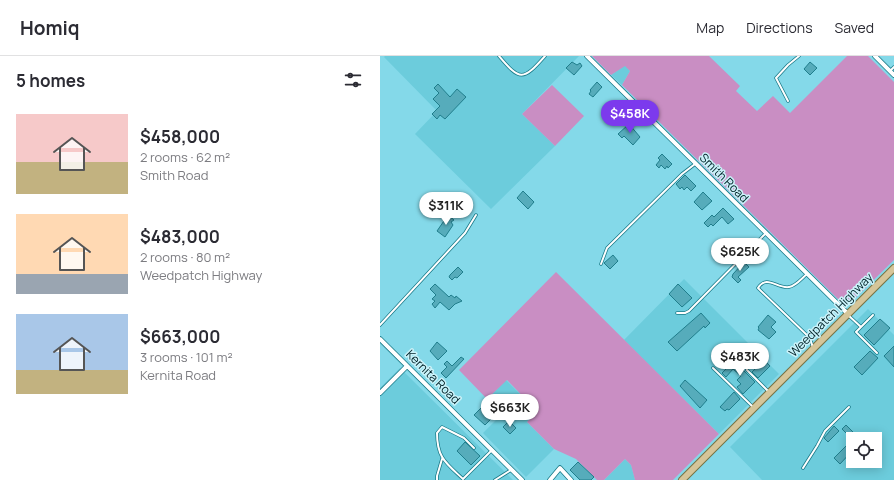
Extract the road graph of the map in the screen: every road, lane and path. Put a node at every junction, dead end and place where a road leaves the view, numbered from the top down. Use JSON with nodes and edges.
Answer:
{"nodes":[{"id":1,"x":499,"y":56,"type":"edge"},
{"id":2,"x":545,"y":56,"type":"edge"},
{"id":3,"x":587,"y":56,"type":"edge"},
{"id":4,"x":799,"y":56,"type":"edge"},
{"id":5,"x":875,"y":56,"type":"edge"},
{"id":6,"x":894,"y":67,"type":"edge"},
{"id":7,"x":890,"y":71,"type":"junction"},
{"id":8,"x":894,"y":75,"type":"edge"},
{"id":9,"x":788,"y":101,"type":"dead end"},
{"id":10,"x":695,"y":164,"type":"junction"},
{"id":11,"x":476,"y":215,"type":"dead end"},
{"id":12,"x":766,"y":233,"type":"junction"},
{"id":13,"x":601,"y":264,"type":"dead end"},
{"id":14,"x":894,"y":268,"type":"edge"},
{"id":15,"x":807,"y":274,"type":"junction"},
{"id":16,"x":677,"y":313,"type":"dead end"},
{"id":17,"x":848,"y":314,"type":"junction"},
{"id":18,"x":873,"y":315,"type":"dead end"},
{"id":19,"x":380,"y":325,"type":"edge"},
{"id":20,"x":861,"y":327,"type":"junction"},
{"id":21,"x":380,"y":339,"type":"edge"},
{"id":22,"x":813,"y":349,"type":"junction"},
{"id":23,"x":877,"y":353,"type":"dead end"},
{"id":24,"x":752,"y":357,"type":"dead end"},
{"id":25,"x":407,"y":366,"type":"junction"},
{"id":26,"x":713,"y":368,"type":"dead end"},
{"id":27,"x":769,"y":392,"type":"junction"},
{"id":28,"x":380,"y":393,"type":"edge"},
{"id":29,"x":849,"y":407,"type":"dead end"},
{"id":30,"x":753,"y":408,"type":"junction"},
{"id":31,"x":474,"y":448,"type":"dead end"},
{"id":32,"x":492,"y":450,"type":"junction"},
{"id":33,"x":442,"y":459,"type":"junction"},
{"id":34,"x":803,"y":468,"type":"dead end"},
{"id":35,"x":512,"y":469,"type":"junction"},
{"id":36,"x":462,"y":479,"type":"edge"},
{"id":37,"x":437,"y":480,"type":"edge"},
{"id":38,"x":495,"y":480,"type":"edge"},
{"id":39,"x":522,"y":480,"type":"edge"},
{"id":40,"x":550,"y":480,"type":"edge"},
{"id":41,"x":572,"y":480,"type":"edge"},
{"id":42,"x":682,"y":480,"type":"edge"}],
"edges":[{"from":1,"to":2,"type":"lane"},
{"from":3,"to":10,"type":"street","name":"Smith Road"},
{"from":4,"to":9,"type":"lane"},
{"from":5,"to":7,"type":"street"},
{"from":6,"to":7,"type":"lane"},
{"from":7,"to":8,"type":"street"},
{"from":10,"to":12,"type":"street","name":"Smith Road"},
{"from":10,"to":13,"type":"lane"},
{"from":11,"to":19,"type":"lane"},
{"from":12,"to":15,"type":"street","name":"Smith Road"},
{"from":12,"to":16,"type":"lane"},
{"from":14,"to":17,"type":"main road","name":"Weedpatch Highway"},
{"from":15,"to":17,"type":"street","name":"Smith Road"},
{"from":15,"to":22,"type":"lane"},
{"from":17,"to":20,"type":"lane"},
{"from":17,"to":22,"type":"main road","name":"Weedpatch Highway"},
{"from":18,"to":20,"type":"lane"},
{"from":20,"to":23,"type":"lane"},
{"from":21,"to":25,"type":"street","name":"Kernita Road"},
{"from":22,"to":27,"type":"main road","name":"Weedpatch Highway"},
{"from":24,"to":27,"type":"lane"},
{"from":25,"to":28,"type":"street"},
{"from":25,"to":32,"type":"street","name":"Kernita Road"},
{"from":26,"to":30,"type":"lane"},
{"from":27,"to":30,"type":"main road","name":"Weedpatch Highway"},
{"from":29,"to":34,"type":"lane"},
{"from":30,"to":42,"type":"main road","name":"Weedpatch Highway"},
{"from":31,"to":33,"type":"lane"},
{"from":32,"to":35,"type":"street","name":"Kernita Road"},
{"from":32,"to":36,"type":"lane"},
{"from":33,"to":36,"type":"lane"},
{"from":33,"to":37,"type":"lane"},
{"from":35,"to":38,"type":"lane"},
{"from":35,"to":39,"type":"street","name":"Kernita Road"},
{"from":40,"to":41,"type":"street"}]}
